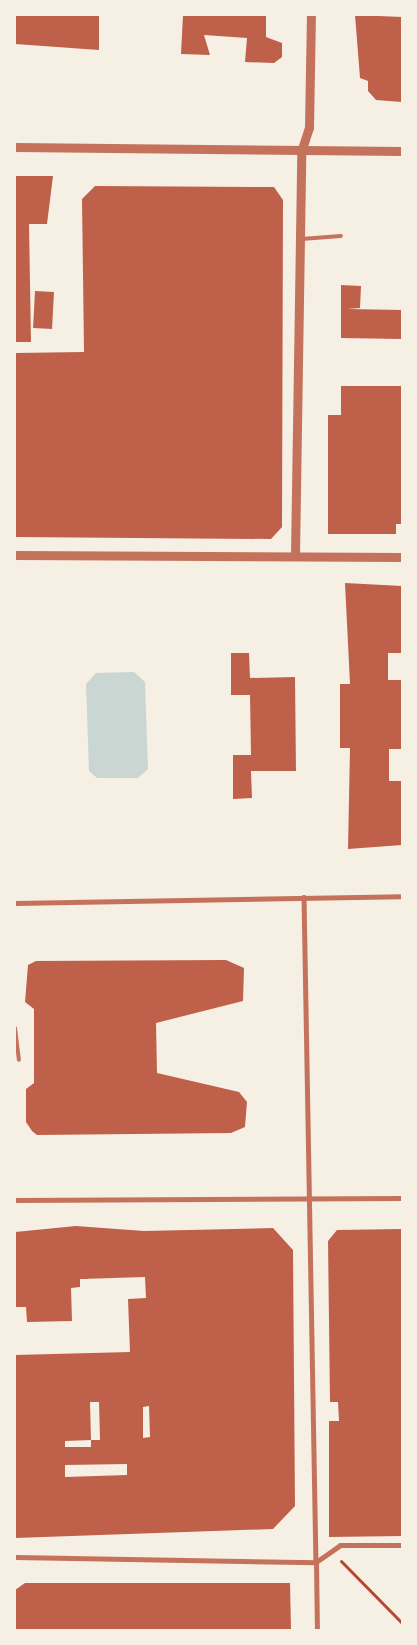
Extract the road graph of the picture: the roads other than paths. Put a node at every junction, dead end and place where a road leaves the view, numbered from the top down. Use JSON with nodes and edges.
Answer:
{"nodes":[{"id":1,"x":311,"y":15,"type":"edge"},
{"id":2,"x":15,"y":147,"type":"edge"},
{"id":3,"x":402,"y":151,"type":"edge"},
{"id":4,"x":301,"y":152,"type":"junction"},
{"id":5,"x":341,"y":236,"type":"dead end"},
{"id":6,"x":300,"y":239,"type":"junction"},
{"id":7,"x":15,"y":555,"type":"edge"},
{"id":8,"x":295,"y":555,"type":"junction"},
{"id":9,"x":402,"y":556,"type":"edge"},
{"id":10,"x":402,"y":896,"type":"edge"},
{"id":11,"x":304,"y":897,"type":"junction"},
{"id":12,"x":15,"y":903,"type":"edge"},
{"id":13,"x":15,"y":1028,"type":"edge"},
{"id":14,"x":19,"y":1060,"type":"dead end"},
{"id":15,"x":310,"y":1197,"type":"junction"},
{"id":16,"x":402,"y":1198,"type":"edge"},
{"id":17,"x":15,"y":1200,"type":"edge"},
{"id":18,"x":402,"y":1545,"type":"edge"},
{"id":19,"x":15,"y":1557,"type":"edge"},
{"id":20,"x":316,"y":1562,"type":"junction"},
{"id":21,"x":318,"y":1630,"type":"edge"}],
"edges":[{"from":1,"to":4,"type":"street"},
{"from":2,"to":4,"type":"street"},
{"from":3,"to":4,"type":"street"},
{"from":4,"to":6,"type":"street"},
{"from":5,"to":6,"type":"lane"},
{"from":6,"to":8,"type":"street"},
{"from":7,"to":8,"type":"street"},
{"from":8,"to":9,"type":"street"},
{"from":10,"to":11,"type":"street"},
{"from":11,"to":12,"type":"street"},
{"from":11,"to":15,"type":"street"},
{"from":13,"to":14,"type":"lane"},
{"from":15,"to":16,"type":"street"},
{"from":15,"to":17,"type":"street"},
{"from":15,"to":20,"type":"street"},
{"from":18,"to":20,"type":"street"},
{"from":19,"to":20,"type":"street"},
{"from":20,"to":21,"type":"street"}]}
